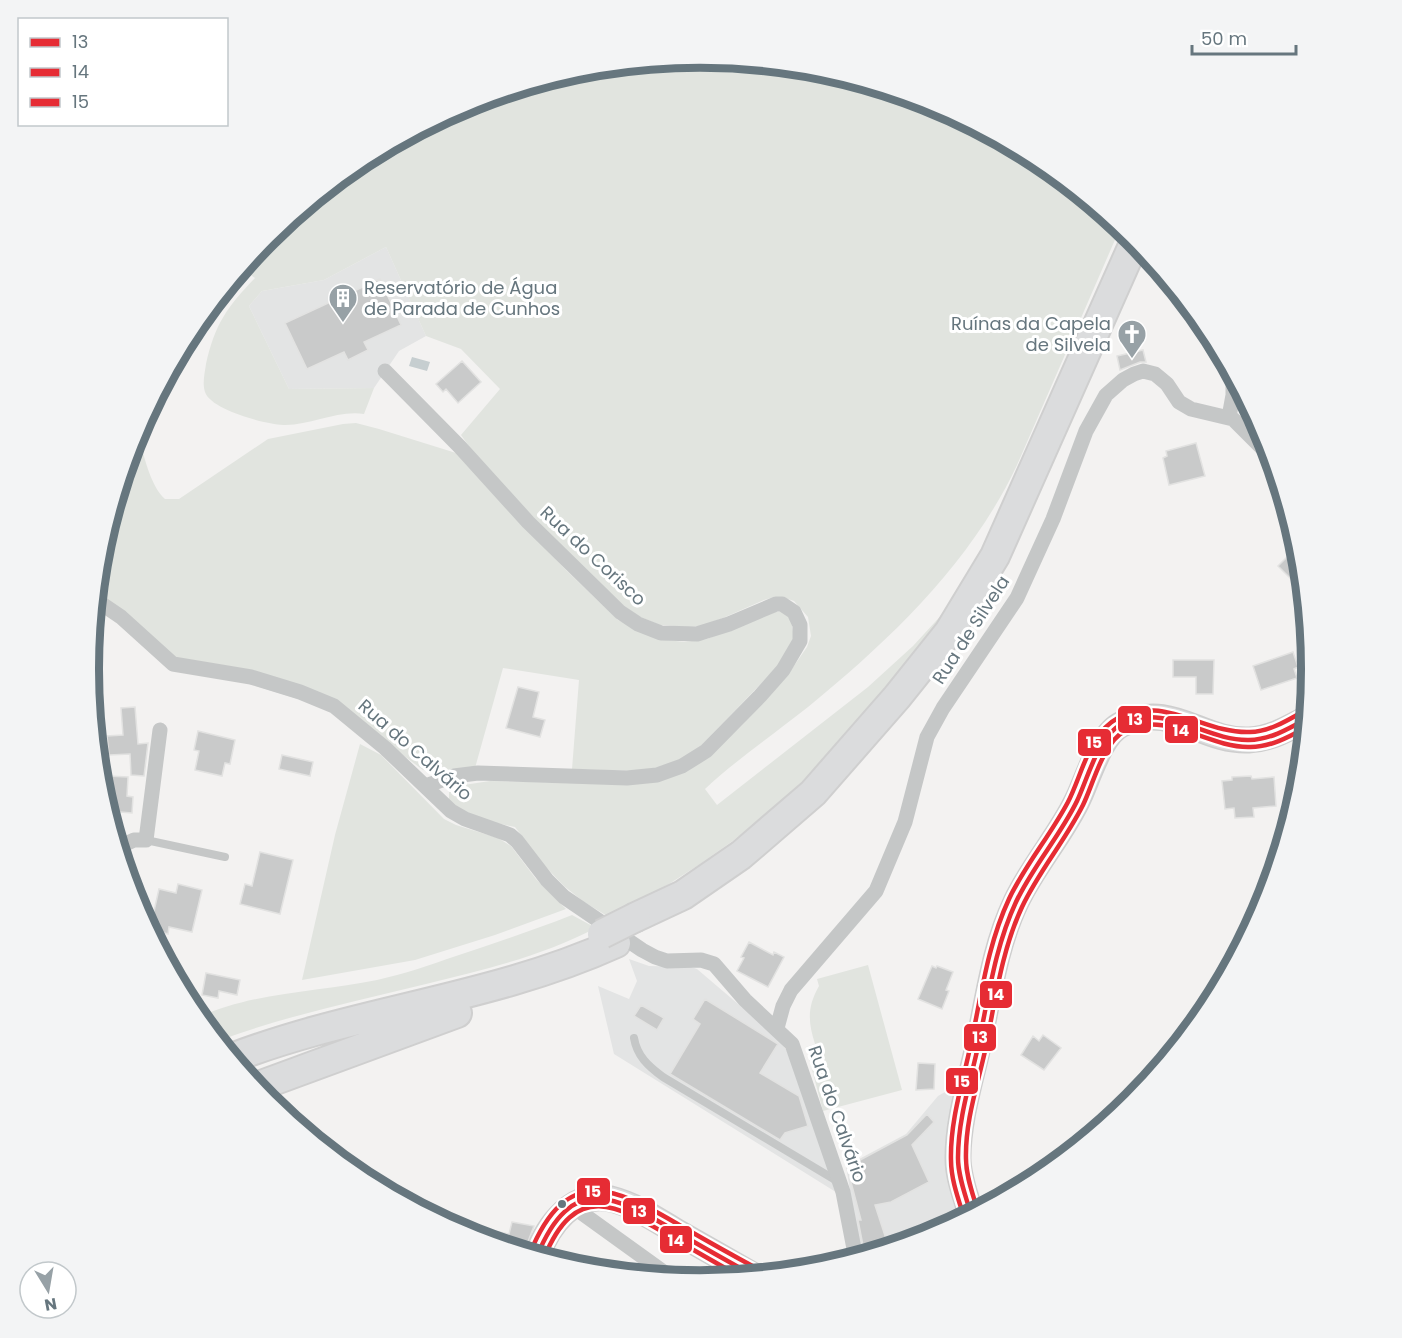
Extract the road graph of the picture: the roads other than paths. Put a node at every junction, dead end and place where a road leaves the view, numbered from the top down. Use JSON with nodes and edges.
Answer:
{"nodes":[{"id":1,"x":1131,"y":250,"type":"edge"},
{"id":2,"x":1140,"y":258,"type":"edge"},
{"id":3,"x":384,"y":371,"type":"dead end"},
{"id":4,"x":1233,"y":389,"type":"edge"},
{"id":5,"x":1229,"y":417,"type":"junction"},
{"id":6,"x":1259,"y":445,"type":"edge"},
{"id":7,"x":104,"y":605,"type":"edge"},
{"id":8,"x":1300,"y":722,"type":"edge"},
{"id":9,"x":160,"y":730,"type":"dead end"},
{"id":10,"x":425,"y":786,"type":"junction"},
{"id":11,"x":146,"y":840,"type":"junction"},
{"id":12,"x":126,"y":844,"type":"edge"},
{"id":13,"x":225,"y":857,"type":"dead end"},
{"id":14,"x":641,"y":923,"type":"junction"},
{"id":15,"x":609,"y":939,"type":"junction"},
{"id":16,"x":549,"y":970,"type":"junction"},
{"id":17,"x":777,"y":1028,"type":"junction"},
{"id":18,"x":634,"y":1038,"type":"dead end"},
{"id":19,"x":235,"y":1049,"type":"edge"},
{"id":20,"x":240,"y":1055,"type":"edge"},
{"id":21,"x":266,"y":1083,"type":"edge"},
{"id":22,"x":840,"y":1183,"type":"junction"},
{"id":23,"x":573,"y":1206,"type":"junction"},
{"id":24,"x":969,"y":1207,"type":"edge"},
{"id":25,"x":541,"y":1249,"type":"edge"},
{"id":26,"x":854,"y":1251,"type":"edge"},
{"id":27,"x":659,"y":1269,"type":"edge"},
{"id":28,"x":741,"y":1269,"type":"edge"}],
"edges":[{"from":1,"to":14,"type":"highway"},
{"from":2,"to":14,"type":"highway"},
{"from":3,"to":10,"type":"street","name":"Rua do Corisco"},
{"from":4,"to":5,"type":"street"},
{"from":5,"to":6,"type":"street","name":"Rua de Silvela"},
{"from":5,"to":17,"type":"street","name":"Rua de Silvela"},
{"from":7,"to":10,"type":"street","name":"Rua do Calvário"},
{"from":8,"to":24,"type":"main road"},
{"from":9,"to":11,"type":"street"},
{"from":10,"to":17,"type":"street","name":"Rua do Calvário"},
{"from":11,"to":12,"type":"street"},
{"from":11,"to":13,"type":"lane"},
{"from":14,"to":15,"type":"highway"},
{"from":15,"to":16,"type":"highway"},
{"from":15,"to":19,"type":"highway"},
{"from":16,"to":20,"type":"highway"},
{"from":16,"to":21,"type":"highway"},
{"from":17,"to":22,"type":"street","name":"Rua do Calvário"},
{"from":18,"to":22,"type":"lane"},
{"from":22,"to":26,"type":"street","name":"Rua do Calvário"},
{"from":23,"to":25,"type":"main road"},
{"from":23,"to":27,"type":"street"},
{"from":23,"to":28,"type":"main road"}]}
